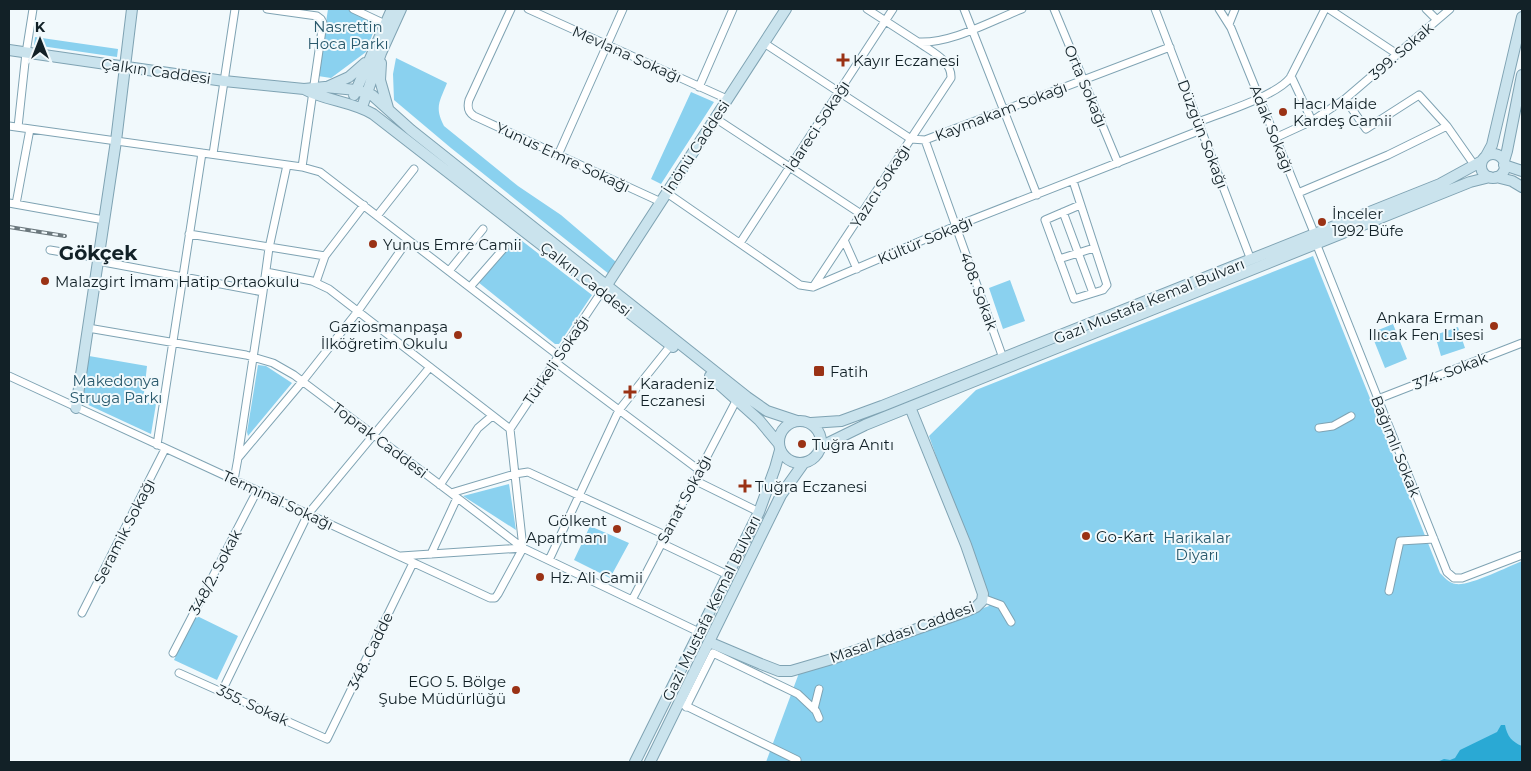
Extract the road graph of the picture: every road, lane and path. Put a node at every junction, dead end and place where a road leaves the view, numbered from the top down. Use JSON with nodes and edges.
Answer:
{"nodes":[{"id":1,"x":33,"y":9,"type":"edge"},
{"id":2,"x":132,"y":9,"type":"edge"},
{"id":3,"x":235,"y":9,"type":"edge"},
{"id":4,"x":267,"y":9,"type":"edge"},
{"id":5,"x":354,"y":9,"type":"edge"},
{"id":6,"x":392,"y":9,"type":"edge"},
{"id":7,"x":401,"y":9,"type":"edge"},
{"id":8,"x":511,"y":9,"type":"edge"},
{"id":9,"x":528,"y":9,"type":"edge"},
{"id":10,"x":623,"y":9,"type":"edge"},
{"id":11,"x":733,"y":9,"type":"edge"},
{"id":12,"x":786,"y":9,"type":"edge"},
{"id":13,"x":867,"y":9,"type":"edge"},
{"id":14,"x":893,"y":9,"type":"edge"},
{"id":15,"x":964,"y":9,"type":"edge"},
{"id":16,"x":1022,"y":9,"type":"edge"},
{"id":17,"x":1054,"y":9,"type":"edge"},
{"id":18,"x":1155,"y":9,"type":"edge"},
{"id":19,"x":1218,"y":9,"type":"edge"},
{"id":20,"x":1235,"y":9,"type":"edge"},
{"id":21,"x":1327,"y":9,"type":"edge"},
{"id":22,"x":1426,"y":9,"type":"edge"},
{"id":23,"x":1450,"y":9,"type":"edge"},
{"id":24,"x":319,"y":14,"type":"edge"},
{"id":25,"x":1522,"y":17,"type":"edge"},
{"id":26,"x":1437,"y":20,"type":"junction"},
{"id":27,"x":885,"y":21,"type":"junction"},
{"id":28,"x":385,"y":24,"type":"junction"},
{"id":29,"x":1229,"y":24,"type":"junction"},
{"id":30,"x":972,"y":29,"type":"junction"},
{"id":31,"x":918,"y":42,"type":"junction"},
{"id":32,"x":764,"y":43,"type":"junction"},
{"id":33,"x":607,"y":45,"type":"junction"},
{"id":34,"x":1170,"y":47,"type":"junction"},
{"id":35,"x":9,"y":50,"type":"edge"},
{"id":36,"x":26,"y":52,"type":"junction"},
{"id":37,"x":381,"y":53,"type":"junction"},
{"id":38,"x":1397,"y":54,"type":"junction"},
{"id":39,"x":368,"y":60,"type":"junction"},
{"id":40,"x":125,"y":66,"type":"junction"},
{"id":41,"x":1522,"y":75,"type":"edge"},
{"id":42,"x":1291,"y":76,"type":"junction"},
{"id":43,"x":1084,"y":80,"type":"junction"},
{"id":44,"x":224,"y":81,"type":"junction"},
{"id":45,"x":699,"y":87,"type":"junction"},
{"id":46,"x":326,"y":88,"type":"junction"},
{"id":47,"x":310,"y":90,"type":"junction"},
{"id":48,"x":356,"y":90,"type":"junction"},
{"id":49,"x":839,"y":92,"type":"junction"},
{"id":50,"x":367,"y":93,"type":"junction"},
{"id":51,"x":1259,"y":98,"type":"junction"},
{"id":52,"x":727,"y":99,"type":"junction"},
{"id":53,"x":1345,"y":99,"type":"junction"},
{"id":54,"x":351,"y":103,"type":"junction"},
{"id":55,"x":362,"y":107,"type":"junction"},
{"id":56,"x":388,"y":108,"type":"junction"},
{"id":57,"x":1004,"y":110,"type":"junction"},
{"id":58,"x":715,"y":118,"type":"junction"},
{"id":59,"x":1312,"y":121,"type":"junction"},
{"id":60,"x":1198,"y":122,"type":"junction"},
{"id":61,"x":9,"y":126,"type":"edge"},
{"id":62,"x":1447,"y":126,"type":"junction"},
{"id":63,"x":18,"y":127,"type":"junction"},
{"id":64,"x":30,"y":129,"type":"junction"},
{"id":65,"x":1201,"y":130,"type":"junction"},
{"id":66,"x":1275,"y":138,"type":"junction"},
{"id":67,"x":911,"y":139,"type":"junction"},
{"id":68,"x":925,"y":140,"type":"junction"},
{"id":69,"x":116,"y":141,"type":"junction"},
{"id":70,"x":202,"y":153,"type":"junction"},
{"id":71,"x":213,"y":154,"type":"junction"},
{"id":72,"x":558,"y":155,"type":"junction"},
{"id":73,"x":1481,"y":161,"type":"junction"},
{"id":74,"x":1118,"y":163,"type":"junction"},
{"id":75,"x":1504,"y":163,"type":"junction"},
{"id":76,"x":287,"y":165,"type":"junction"},
{"id":77,"x":302,"y":167,"type":"junction"},
{"id":78,"x":790,"y":167,"type":"junction"},
{"id":79,"x":414,"y":169,"type":"dead end"},
{"id":80,"x":1522,"y":172,"type":"edge"},
{"id":81,"x":1493,"y":177,"type":"junction"},
{"id":82,"x":1073,"y":181,"type":"junction"},
{"id":83,"x":1522,"y":187,"type":"edge"},
{"id":84,"x":1298,"y":193,"type":"junction"},
{"id":85,"x":1037,"y":195,"type":"junction"},
{"id":86,"x":664,"y":197,"type":"junction"},
{"id":87,"x":13,"y":204,"type":"edge"},
{"id":88,"x":364,"y":205,"type":"junction"},
{"id":89,"x":1080,"y":205,"type":"junction"},
{"id":90,"x":1063,"y":212,"type":"junction"},
{"id":91,"x":861,"y":214,"type":"junction"},
{"id":92,"x":377,"y":216,"type":"junction"},
{"id":93,"x":104,"y":220,"type":"junction"},
{"id":94,"x":956,"y":226,"type":"junction"},
{"id":95,"x":483,"y":229,"type":"dead end"},
{"id":96,"x":189,"y":234,"type":"junction"},
{"id":97,"x":1315,"y":239,"type":"junction"},
{"id":98,"x":408,"y":240,"type":"junction"},
{"id":99,"x":844,"y":240,"type":"junction"},
{"id":100,"x":740,"y":243,"type":"junction"},
{"id":101,"x":505,"y":246,"type":"dead end"},
{"id":102,"x":269,"y":248,"type":"junction"},
{"id":103,"x":1094,"y":248,"type":"junction"},
{"id":104,"x":50,"y":250,"type":"dead end"},
{"id":105,"x":1078,"y":252,"type":"junction"},
{"id":106,"x":325,"y":256,"type":"junction"},
{"id":107,"x":1059,"y":259,"type":"junction"},
{"id":108,"x":98,"y":260,"type":"junction"},
{"id":109,"x":1251,"y":260,"type":"junction"},
{"id":110,"x":857,"y":269,"type":"junction"},
{"id":111,"x":449,"y":271,"type":"junction"},
{"id":112,"x":266,"y":272,"type":"junction"},
{"id":113,"x":183,"y":277,"type":"junction"},
{"id":114,"x":316,"y":282,"type":"junction"},
{"id":115,"x":470,"y":287,"type":"junction"},
{"id":116,"x":813,"y":287,"type":"junction"},
{"id":117,"x":604,"y":288,"type":"junction"},
{"id":118,"x":264,"y":292,"type":"junction"},
{"id":119,"x":1093,"y":293,"type":"junction"},
{"id":120,"x":358,"y":311,"type":"junction"},
{"id":121,"x":88,"y":328,"type":"junction"},
{"id":122,"x":172,"y":342,"type":"junction"},
{"id":123,"x":1522,"y":343,"type":"edge"},
{"id":124,"x":671,"y":345,"type":"junction"},
{"id":125,"x":254,"y":357,"type":"junction"},
{"id":126,"x":1004,"y":358,"type":"junction"},
{"id":127,"x":557,"y":359,"type":"junction"},
{"id":128,"x":430,"y":367,"type":"junction"},
{"id":129,"x":9,"y":376,"type":"edge"},
{"id":130,"x":302,"y":382,"type":"junction"},
{"id":131,"x":737,"y":399,"type":"junction"},
{"id":132,"x":1378,"y":399,"type":"junction"},
{"id":133,"x":910,"y":407,"type":"junction"},
{"id":134,"x":76,"y":408,"type":"junction"},
{"id":135,"x":619,"y":410,"type":"junction"},
{"id":136,"x":492,"y":416,"type":"junction"},
{"id":137,"x":1351,"y":416,"type":"dead end"},
{"id":138,"x":797,"y":421,"type":"junction"},
{"id":139,"x":811,"y":423,"type":"junction"},
{"id":140,"x":1319,"y":428,"type":"dead end"},
{"id":141,"x":510,"y":429,"type":"junction"},
{"id":142,"x":373,"y":435,"type":"junction"},
{"id":143,"x":157,"y":445,"type":"junction"},
{"id":144,"x":822,"y":446,"type":"junction"},
{"id":145,"x":780,"y":447,"type":"junction"},
{"id":146,"x":165,"y":449,"type":"junction"},
{"id":147,"x":238,"y":458,"type":"junction"},
{"id":148,"x":803,"y":464,"type":"junction"},
{"id":149,"x":699,"y":470,"type":"junction"},
{"id":150,"x":515,"y":474,"type":"junction"},
{"id":151,"x":234,"y":480,"type":"junction"},
{"id":152,"x":694,"y":480,"type":"junction"},
{"id":153,"x":440,"y":485,"type":"junction"},
{"id":154,"x":257,"y":491,"type":"junction"},
{"id":155,"x":580,"y":495,"type":"junction"},
{"id":156,"x":454,"y":496,"type":"junction"},
{"id":157,"x":759,"y":512,"type":"junction"},
{"id":158,"x":308,"y":514,"type":"junction"},
{"id":159,"x":665,"y":535,"type":"junction"},
{"id":160,"x":1434,"y":539,"type":"junction"},
{"id":161,"x":661,"y":543,"type":"junction"},
{"id":162,"x":523,"y":548,"type":"junction"},
{"id":163,"x":431,"y":554,"type":"junction"},
{"id":164,"x":1522,"y":555,"type":"edge"},
{"id":165,"x":400,"y":556,"type":"junction"},
{"id":166,"x":549,"y":560,"type":"junction"},
{"id":167,"x":413,"y":563,"type":"junction"},
{"id":168,"x":728,"y":574,"type":"junction"},
{"id":169,"x":1389,"y":591,"type":"dead end"},
{"id":170,"x":982,"y":598,"type":"junction"},
{"id":171,"x":632,"y":600,"type":"junction"},
{"id":172,"x":82,"y":613,"type":"dead end"},
{"id":173,"x":1011,"y":622,"type":"dead end"},
{"id":174,"x":699,"y":632,"type":"junction"},
{"id":175,"x":709,"y":642,"type":"junction"},
{"id":176,"x":172,"y":653,"type":"dead end"},
{"id":177,"x":179,"y":673,"type":"dead end"},
{"id":178,"x":819,"y":689,"type":"dead end"},
{"id":179,"x":222,"y":691,"type":"junction"},
{"id":180,"x":683,"y":705,"type":"junction"},
{"id":181,"x":814,"y":709,"type":"junction"},
{"id":182,"x":819,"y":718,"type":"dead end"},
{"id":183,"x":327,"y":739,"type":"joint"},
{"id":184,"x":796,"y":760,"type":"dead end"},
{"id":185,"x":635,"y":762,"type":"edge"},
{"id":186,"x":650,"y":762,"type":"edge"}],
"edges":[{"from":1,"to":36,"type":"street"},
{"from":2,"to":40,"type":"main road"},
{"from":3,"to":44,"type":"street"},
{"from":4,"to":24,"type":"street"},
{"from":5,"to":28,"type":"street"},
{"from":6,"to":28,"type":"main road"},
{"from":7,"to":37,"type":"main road"},
{"from":8,"to":72,"type":"street","name":"Yunus Emre Sokağı"},
{"from":9,"to":33,"type":"street","name":"Mevlana Sokağı"},
{"from":10,"to":33,"type":"street"},
{"from":11,"to":45,"type":"street"},
{"from":12,"to":32,"type":"main road","name":"İnönü Caddesi"},
{"from":13,"to":27,"type":"street"},
{"from":14,"to":27,"type":"street","name":"İdareci Sokağı"},
{"from":15,"to":30,"type":"street"},
{"from":16,"to":30,"type":"street"},
{"from":17,"to":43,"type":"street","name":"Orta Sokağı"},
{"from":18,"to":34,"type":"street","name":"Düzgün Sokağı"},
{"from":19,"to":29,"type":"street","name":"Adak Sokağı"},
{"from":20,"to":29,"type":"street"},
{"from":21,"to":38,"type":"street"},
{"from":21,"to":42,"type":"street"},
{"from":22,"to":26,"type":"street"},
{"from":23,"to":26,"type":"street","name":"399. Sokak"},
{"from":24,"to":47,"type":"street"},
{"from":25,"to":73,"type":"main road"},
{"from":26,"to":38,"type":"street","name":"399. Sokak"},
{"from":27,"to":31,"type":"street"},
{"from":27,"to":49,"type":"street","name":"İdareci Sokağı"},
{"from":28,"to":39,"type":"main road"},
{"from":29,"to":51,"type":"street","name":"Adak Sokağı"},
{"from":30,"to":31,"type":"street"},
{"from":30,"to":57,"type":"street"},
{"from":31,"to":67,"type":"street","name":"Yazıcı Sokağı"},
{"from":32,"to":49,"type":"street","name":"Kaymakam Sokağı"},
{"from":32,"to":52,"type":"main road","name":"İnönü Caddesi"},
{"from":33,"to":45,"type":"street","name":"Mevlana Sokağı"},
{"from":33,"to":72,"type":"street"},
{"from":34,"to":43,"type":"street","name":"Kaymakam Sokağı"},
{"from":34,"to":60,"type":"street","name":"Düzgün Sokağı"},
{"from":35,"to":36,"type":"main road","name":"Çalkın Caddesi"},
{"from":36,"to":40,"type":"main road","name":"Çalkın Caddesi"},
{"from":36,"to":63,"type":"street"},
{"from":37,"to":50,"type":"main road"},
{"from":37,"to":56,"type":"main road"},
{"from":38,"to":53,"type":"street","name":"399. Sokak"},
{"from":39,"to":46,"type":"main road","name":"Çalkın Caddesi"},
{"from":39,"to":48,"type":"main road"},
{"from":40,"to":44,"type":"main road","name":"Çalkın Caddesi"},
{"from":40,"to":69,"type":"main road"},
{"from":41,"to":75,"type":"main road"},
{"from":42,"to":51,"type":"street"},
{"from":42,"to":59,"type":"street"},
{"from":43,"to":57,"type":"street","name":"Kaymakam Sokağı"},
{"from":43,"to":74,"type":"street","name":"Orta Sokağı"},
{"from":44,"to":47,"type":"main road","name":"Çalkın Caddesi"},
{"from":44,"to":71,"type":"street"},
{"from":45,"to":52,"type":"street","name":"Mevlana Sokağı"},
{"from":46,"to":47,"type":"main road","name":"Çalkın Caddesi"},
{"from":46,"to":48,"type":"main road","name":"Çalkın Caddesi"},
{"from":47,"to":54,"type":"main road","name":"Çalkın Caddesi"},
{"from":47,"to":77,"type":"street"},
{"from":48,"to":50,"type":"main road","name":"Çalkın Caddesi"},
{"from":48,"to":54,"type":"main road"},
{"from":49,"to":67,"type":"street","name":"Kaymakam Sokağı"},
{"from":49,"to":78,"type":"street","name":"İdareci Sokağı"},
{"from":50,"to":55,"type":"main road"},
{"from":50,"to":56,"type":"main road","name":"Çalkın Caddesi"},
{"from":51,"to":60,"type":"street"},
{"from":51,"to":66,"type":"street","name":"Adak Sokağı"},
{"from":52,"to":58,"type":"main road","name":"İnönü Caddesi"},
{"from":53,"to":59,"type":"street","name":"399. Sokak"},
{"from":53,"to":62,"type":"street"},
{"from":54,"to":55,"type":"main road","name":"Çalkın Caddesi"},
{"from":55,"to":117,"type":"main road","name":"Çalkın Caddesi"},
{"from":56,"to":117,"type":"main road","name":"Çalkın Caddesi"},
{"from":57,"to":68,"type":"street","name":"Kaymakam Sokağı"},
{"from":57,"to":85,"type":"street"},
{"from":58,"to":78,"type":"street"},
{"from":58,"to":86,"type":"main road","name":"İnönü Caddesi"},
{"from":59,"to":66,"type":"street","name":"399. Sokak"},
{"from":60,"to":65,"type":"street","name":"Düzgün Sokağı"},
{"from":61,"to":63,"type":"street"},
{"from":62,"to":73,"type":"street"},
{"from":62,"to":84,"type":"street"},
{"from":63,"to":64,"type":"street"},
{"from":64,"to":69,"type":"street"},
{"from":64,"to":87,"type":"street"},
{"from":65,"to":74,"type":"street","name":"Kültür Sokağı"},
{"from":65,"to":109,"type":"street","name":"Düzgün Sokağı"},
{"from":66,"to":84,"type":"street","name":"Adak Sokağı"},
{"from":67,"to":68,"type":"street","name":"Kaymakam Sokağı"},
{"from":67,"to":91,"type":"street","name":"Yazıcı Sokağı"},
{"from":68,"to":94,"type":"street","name":"408. Sokak"},
{"from":69,"to":70,"type":"street"},
{"from":69,"to":93,"type":"main road"},
{"from":70,"to":71,"type":"street"},
{"from":70,"to":96,"type":"street"},
{"from":71,"to":76,"type":"street"},
{"from":72,"to":86,"type":"street","name":"Yunus Emre Sokağı"},
{"from":73,"to":75,"type":"main road"},
{"from":73,"to":81,"type":"main road"},
{"from":73,"to":97,"type":"main road","name":"Gazi Mustafa Kemal Bulvarı"},
{"from":74,"to":82,"type":"street","name":"Kültür Sokağı"},
{"from":75,"to":80,"type":"main road"},
{"from":75,"to":81,"type":"main road"},
{"from":76,"to":77,"type":"street"},
{"from":76,"to":102,"type":"street"},
{"from":77,"to":88,"type":"street"},
{"from":78,"to":91,"type":"street"},
{"from":78,"to":100,"type":"street","name":"İdareci Sokağı"},
{"from":79,"to":92,"type":"street"},
{"from":81,"to":83,"type":"main road"},
{"from":81,"to":97,"type":"main road","name":"Gazi Mustafa Kemal Bulvarı"},
{"from":82,"to":85,"type":"street","name":"Kültür Sokağı"},
{"from":82,"to":89,"type":"street"},
{"from":84,"to":97,"type":"street","name":"Adak Sokağı"},
{"from":85,"to":94,"type":"street","name":"Kültür Sokağı"},
{"from":86,"to":100,"type":"street"},
{"from":86,"to":117,"type":"main road","name":"İnönü Caddesi"},
{"from":87,"to":93,"type":"street"},
{"from":88,"to":92,"type":"street"},
{"from":88,"to":106,"type":"street"},
{"from":89,"to":90,"type":"street"},
{"from":89,"to":103,"type":"street"},
{"from":90,"to":105,"type":"street"},
{"from":90,"to":107,"type":"street"},
{"from":91,"to":99,"type":"street","name":"Yazıcı Sokağı"},
{"from":92,"to":98,"type":"street"},
{"from":93,"to":108,"type":"main road"},
{"from":94,"to":110,"type":"street","name":"Kültür Sokağı"},
{"from":94,"to":126,"type":"street","name":"408. Sokak"},
{"from":95,"to":111,"type":"street"},
{"from":96,"to":102,"type":"street"},
{"from":96,"to":113,"type":"street"},
{"from":97,"to":109,"type":"main road","name":"Gazi Mustafa Kemal Bulvarı"},
{"from":97,"to":132,"type":"street","name":"Bağımlı Sokak"},
{"from":97,"to":133,"type":"main road","name":"Gazi Mustafa Kemal Bulvarı"},
{"from":98,"to":111,"type":"street"},
{"from":98,"to":120,"type":"street"},
{"from":99,"to":110,"type":"street"},
{"from":99,"to":116,"type":"street","name":"Yazıcı Sokağı"},
{"from":100,"to":116,"type":"street"},
{"from":101,"to":115,"type":"street"},
{"from":102,"to":106,"type":"street"},
{"from":102,"to":112,"type":"street"},
{"from":103,"to":105,"type":"street"},
{"from":103,"to":119,"type":"street"},
{"from":104,"to":108,"type":"street"},
{"from":105,"to":107,"type":"street"},
{"from":105,"to":119,"type":"street"},
{"from":106,"to":114,"type":"street"},
{"from":107,"to":119,"type":"street"},
{"from":108,"to":113,"type":"street"},
{"from":108,"to":121,"type":"main road"},
{"from":109,"to":126,"type":"main road","name":"Gazi Mustafa Kemal Bulvarı"},
{"from":110,"to":116,"type":"street","name":"Kültür Sokağı"},
{"from":111,"to":115,"type":"street"},
{"from":112,"to":114,"type":"street"},
{"from":112,"to":118,"type":"street"},
{"from":113,"to":118,"type":"street"},
{"from":113,"to":122,"type":"street"},
{"from":114,"to":120,"type":"street"},
{"from":115,"to":127,"type":"street"},
{"from":117,"to":124,"type":"main road","name":"Çalkın Caddesi"},
{"from":117,"to":127,"type":"street","name":"Türkeli Sokağı"},
{"from":117,"to":138,"type":"main road","name":"Çalkın Caddesi"},
{"from":118,"to":125,"type":"street"},
{"from":120,"to":128,"type":"street"},
{"from":120,"to":130,"type":"street"},
{"from":121,"to":122,"type":"street","name":"Toprak Caddesi"},
{"from":121,"to":134,"type":"main road"},
{"from":122,"to":125,"type":"street","name":"Toprak Caddesi"},
{"from":122,"to":143,"type":"street"},
{"from":123,"to":132,"type":"street","name":"374. Sokak"},
{"from":124,"to":131,"type":"main road","name":"Çalkın Caddesi"},
{"from":124,"to":135,"type":"street"},
{"from":125,"to":130,"type":"street","name":"Toprak Caddesi"},
{"from":125,"to":147,"type":"street"},
{"from":126,"to":139,"type":"main road","name":"Gazi Mustafa Kemal Bulvarı"},
{"from":127,"to":135,"type":"street"},
{"from":127,"to":141,"type":"street","name":"Türkeli Sokağı"},
{"from":128,"to":136,"type":"street"},
{"from":128,"to":142,"type":"street"},
{"from":129,"to":134,"type":"street","name":"Terminal Sokağı"},
{"from":130,"to":142,"type":"street","name":"Toprak Caddesi"},
{"from":130,"to":147,"type":"street"},
{"from":131,"to":145,"type":"main road","name":"Çalkın Caddesi"},
{"from":131,"to":149,"type":"street","name":"Sanat Sokağı"},
{"from":132,"to":160,"type":"street","name":"Bağımlı Sokak"},
{"from":133,"to":144,"type":"main road","name":"Gazi Mustafa Kemal Bulvarı"},
{"from":133,"to":170,"type":"main road","name":"Masal Adası Caddesi"},
{"from":134,"to":143,"type":"street","name":"Terminal Sokağı"},
{"from":135,"to":149,"type":"street"},
{"from":135,"to":155,"type":"street"},
{"from":136,"to":141,"type":"street"},
{"from":136,"to":153,"type":"street"},
{"from":137,"to":140,"type":"street"},
{"from":138,"to":139,"type":"main road"},
{"from":138,"to":145,"type":"main road"},
{"from":139,"to":144,"type":"main road"},
{"from":141,"to":150,"type":"street"},
{"from":142,"to":153,"type":"street","name":"Toprak Caddesi"},
{"from":142,"to":158,"type":"street"},
{"from":143,"to":146,"type":"street","name":"Terminal Sokağı"},
{"from":144,"to":148,"type":"main road"},
{"from":145,"to":148,"type":"main road"},
{"from":145,"to":157,"type":"main road","name":"Gazi Mustafa Kemal Bulvarı"},
{"from":146,"to":151,"type":"street","name":"Terminal Sokağı"},
{"from":146,"to":172,"type":"street","name":"Seramik Sokağı"},
{"from":147,"to":151,"type":"street"},
{"from":148,"to":175,"type":"main road","name":"Gazi Mustafa Kemal Bulvarı"},
{"from":149,"to":152,"type":"street","name":"Sanat Sokağı"},
{"from":150,"to":155,"type":"street"},
{"from":150,"to":156,"type":"street"},
{"from":150,"to":162,"type":"street"},
{"from":151,"to":154,"type":"street","name":"Terminal Sokağı"},
{"from":152,"to":157,"type":"street"},
{"from":152,"to":159,"type":"street","name":"Sanat Sokağı"},
{"from":153,"to":156,"type":"street","name":"Toprak Caddesi"},
{"from":154,"to":158,"type":"street","name":"Terminal Sokağı"},
{"from":154,"to":176,"type":"street","name":"348/2. Sokak"},
{"from":155,"to":159,"type":"street"},
{"from":155,"to":166,"type":"street"},
{"from":156,"to":162,"type":"street","name":"Toprak Caddesi"},
{"from":156,"to":163,"type":"street"},
{"from":157,"to":168,"type":"main road","name":"Gazi Mustafa Kemal Bulvarı"},
{"from":158,"to":165,"type":"street","name":"Terminal Sokağı"},
{"from":158,"to":179,"type":"street"},
{"from":159,"to":161,"type":"street","name":"Sanat Sokağı"},
{"from":160,"to":164,"type":"street","name":"Bağımlı Sokak"},
{"from":160,"to":169,"type":"street"},
{"from":161,"to":168,"type":"street"},
{"from":161,"to":171,"type":"street","name":"Sanat Sokağı"},
{"from":162,"to":163,"type":"street"},
{"from":162,"to":166,"type":"street","name":"Toprak Caddesi"},
{"from":162,"to":167,"type":"street","name":"Terminal Sokağı"},
{"from":163,"to":165,"type":"street"},
{"from":165,"to":167,"type":"street","name":"Terminal Sokağı"},
{"from":166,"to":171,"type":"street","name":"Toprak Caddesi"},
{"from":167,"to":183,"type":"street","name":"348. Cadde"},
{"from":168,"to":174,"type":"main road","name":"Gazi Mustafa Kemal Bulvarı"},
{"from":170,"to":173,"type":"street"},
{"from":170,"to":175,"type":"main road","name":"Masal Adası Caddesi"},
{"from":171,"to":174,"type":"street","name":"Toprak Caddesi"},
{"from":174,"to":185,"type":"main road","name":"Gazi Mustafa Kemal Bulvarı"},
{"from":175,"to":180,"type":"main road","name":"Gazi Mustafa Kemal Bulvarı"},
{"from":177,"to":179,"type":"street","name":"355. Sokak"},
{"from":178,"to":181,"type":"street"},
{"from":179,"to":183,"type":"street","name":"355. Sokak"},
{"from":180,"to":181,"type":"street"},
{"from":180,"to":184,"type":"street"},
{"from":180,"to":186,"type":"main road","name":"Gazi Mustafa Kemal Bulvarı"},
{"from":181,"to":182,"type":"street"}]}
